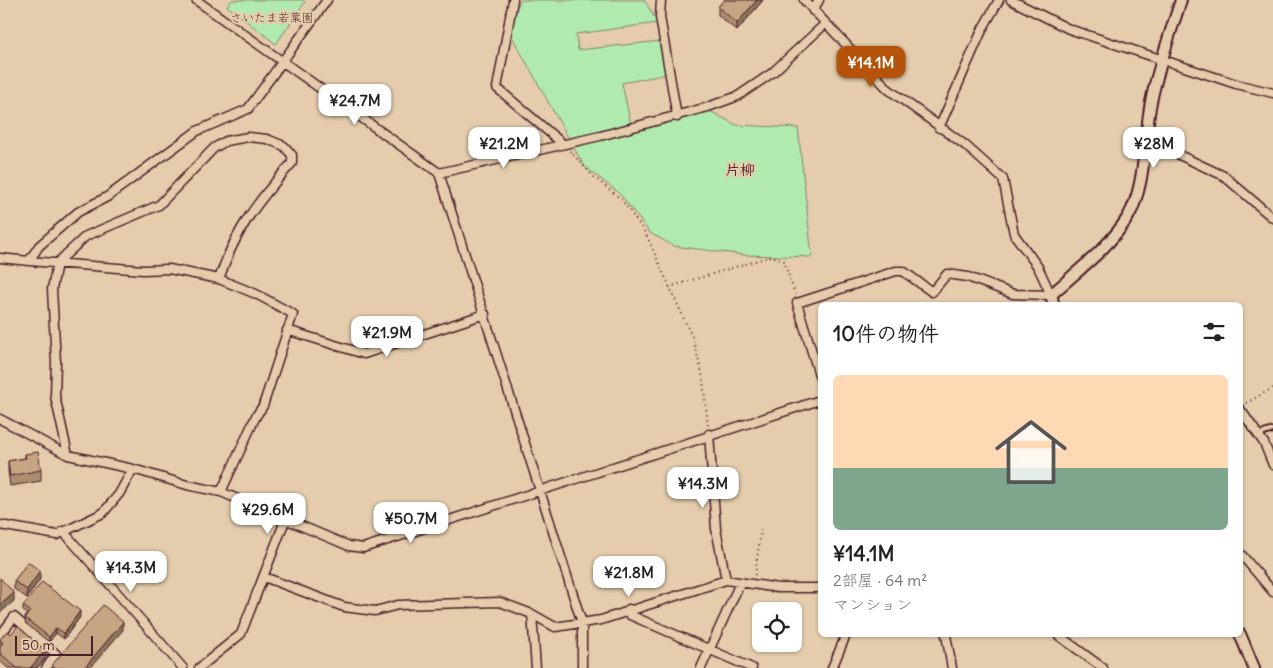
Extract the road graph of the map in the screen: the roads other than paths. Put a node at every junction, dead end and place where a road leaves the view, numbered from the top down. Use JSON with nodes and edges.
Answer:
{"nodes":[{"id":1,"x":196,"y":0,"type":"edge"},
{"id":2,"x":327,"y":0,"type":"edge"},
{"id":3,"x":513,"y":0,"type":"edge"},
{"id":4,"x":661,"y":0,"type":"edge"},
{"id":5,"x":804,"y":0,"type":"edge"},
{"id":6,"x":819,"y":0,"type":"edge"},
{"id":7,"x":999,"y":0,"type":"edge"},
{"id":8,"x":1011,"y":0,"type":"edge"},
{"id":9,"x":1181,"y":0,"type":"edge"},
{"id":10,"x":813,"y":11,"type":"junction"},
{"id":11,"x":825,"y":24,"type":"junction"},
{"id":12,"x":284,"y":60,"type":"junction"},
{"id":13,"x":1161,"y":60,"type":"junction"},
{"id":14,"x":1273,"y":93,"type":"edge"},
{"id":15,"x":677,"y":117,"type":"junction"},
{"id":16,"x":939,"y":128,"type":"junction"},
{"id":17,"x":1145,"y":139,"type":"junction"},
{"id":18,"x":563,"y":144,"type":"junction"},
{"id":19,"x":439,"y":173,"type":"junction"},
{"id":20,"x":1273,"y":218,"type":"edge"},
{"id":21,"x":0,"y":258,"type":"edge"},
{"id":22,"x":29,"y":261,"type":"junction"},
{"id":23,"x":57,"y":263,"type":"junction"},
{"id":24,"x":219,"y":279,"type":"junction"},
{"id":25,"x":1053,"y":300,"type":"edge"},
{"id":26,"x":485,"y":314,"type":"junction"},
{"id":27,"x":288,"y":330,"type":"junction"},
{"id":28,"x":818,"y":371,"type":"edge"},
{"id":29,"x":818,"y":401,"type":"edge"},
{"id":30,"x":1243,"y":412,"type":"edge"},
{"id":31,"x":0,"y":419,"type":"edge"},
{"id":32,"x":1273,"y":430,"type":"edge"},
{"id":33,"x":709,"y":434,"type":"junction"},
{"id":34,"x":1258,"y":435,"type":"junction"},
{"id":35,"x":68,"y":456,"type":"junction"},
{"id":36,"x":1273,"y":465,"type":"edge"},
{"id":37,"x":133,"y":469,"type":"junction"},
{"id":38,"x":538,"y":490,"type":"junction"},
{"id":39,"x":221,"y":492,"type":"junction"},
{"id":40,"x":286,"y":518,"type":"junction"},
{"id":41,"x":0,"y":525,"type":"edge"},
{"id":42,"x":63,"y":531,"type":"junction"},
{"id":43,"x":1243,"y":557,"type":"edge"},
{"id":44,"x":264,"y":577,"type":"junction"},
{"id":45,"x":726,"y":580,"type":"junction"},
{"id":46,"x":740,"y":583,"type":"junction"},
{"id":47,"x":818,"y":588,"type":"edge"},
{"id":48,"x":1273,"y":592,"type":"edge"},
{"id":49,"x":630,"y":609,"type":"junction"},
{"id":50,"x":532,"y":614,"type":"junction"},
{"id":51,"x":582,"y":623,"type":"junction"},
{"id":52,"x":0,"y":636,"type":"edge"},
{"id":53,"x":845,"y":637,"type":"edge"},
{"id":54,"x":946,"y":637,"type":"edge"},
{"id":55,"x":1061,"y":637,"type":"edge"},
{"id":56,"x":1241,"y":637,"type":"edge"},
{"id":57,"x":710,"y":649,"type":"junction"},
{"id":58,"x":46,"y":668,"type":"edge"},
{"id":59,"x":183,"y":668,"type":"edge"},
{"id":60,"x":199,"y":668,"type":"edge"},
{"id":61,"x":536,"y":668,"type":"edge"},
{"id":62,"x":582,"y":668,"type":"edge"},
{"id":63,"x":701,"y":668,"type":"edge"},
{"id":64,"x":752,"y":668,"type":"edge"},
{"id":65,"x":832,"y":668,"type":"edge"},
{"id":66,"x":952,"y":668,"type":"edge"},
{"id":67,"x":1103,"y":668,"type":"edge"},
{"id":68,"x":1254,"y":668,"type":"edge"}],
"edges":[{"from":1,"to":12,"type":"street"},
{"from":2,"to":12,"type":"street"},
{"from":3,"to":18,"type":"street"},
{"from":4,"to":15,"type":"street"},
{"from":5,"to":10,"type":"street"},
{"from":6,"to":10,"type":"street"},
{"from":7,"to":16,"type":"street"},
{"from":8,"to":13,"type":"street"},
{"from":9,"to":13,"type":"street"},
{"from":10,"to":11,"type":"street"},
{"from":11,"to":15,"type":"street"},
{"from":11,"to":16,"type":"street"},
{"from":12,"to":19,"type":"street"},
{"from":12,"to":22,"type":"street"},
{"from":13,"to":14,"type":"street"},
{"from":13,"to":17,"type":"street"},
{"from":15,"to":18,"type":"street"},
{"from":16,"to":25,"type":"street"},
{"from":17,"to":20,"type":"street"},
{"from":17,"to":25,"type":"street"},
{"from":18,"to":19,"type":"street"},
{"from":19,"to":26,"type":"street"},
{"from":21,"to":22,"type":"street"},
{"from":22,"to":23,"type":"street"},
{"from":23,"to":24,"type":"street"},
{"from":23,"to":24,"type":"street"},
{"from":23,"to":35,"type":"street"},
{"from":24,"to":27,"type":"street"},
{"from":25,"to":28,"type":"street"},
{"from":26,"to":27,"type":"street"},
{"from":26,"to":38,"type":"street"},
{"from":27,"to":39,"type":"street"},
{"from":29,"to":33,"type":"street"},
{"from":30,"to":34,"type":"street"},
{"from":31,"to":35,"type":"street"},
{"from":32,"to":34,"type":"lane"},
{"from":33,"to":38,"type":"street"},
{"from":33,"to":45,"type":"street"},
{"from":34,"to":36,"type":"street"},
{"from":35,"to":37,"type":"street"},
{"from":37,"to":39,"type":"street"},
{"from":37,"to":42,"type":"street"},
{"from":38,"to":40,"type":"street"},
{"from":38,"to":51,"type":"street"},
{"from":39,"to":40,"type":"street"},
{"from":40,"to":44,"type":"street"},
{"from":41,"to":42,"type":"street"},
{"from":42,"to":59,"type":"street"},
{"from":43,"to":48,"type":"street"},
{"from":44,"to":50,"type":"street"},
{"from":44,"to":60,"type":"street"},
{"from":45,"to":46,"type":"street"},
{"from":45,"to":49,"type":"street"},
{"from":46,"to":47,"type":"street"},
{"from":46,"to":57,"type":"street"},
{"from":49,"to":51,"type":"street"},
{"from":49,"to":57,"type":"street"},
{"from":50,"to":51,"type":"street"},
{"from":50,"to":61,"type":"street"},
{"from":51,"to":62,"type":"street"},
{"from":52,"to":58,"type":"street"},
{"from":53,"to":65,"type":"street"},
{"from":54,"to":66,"type":"street"},
{"from":55,"to":67,"type":"street"},
{"from":56,"to":68,"type":"street"},
{"from":57,"to":63,"type":"street"},
{"from":57,"to":64,"type":"street"}]}
